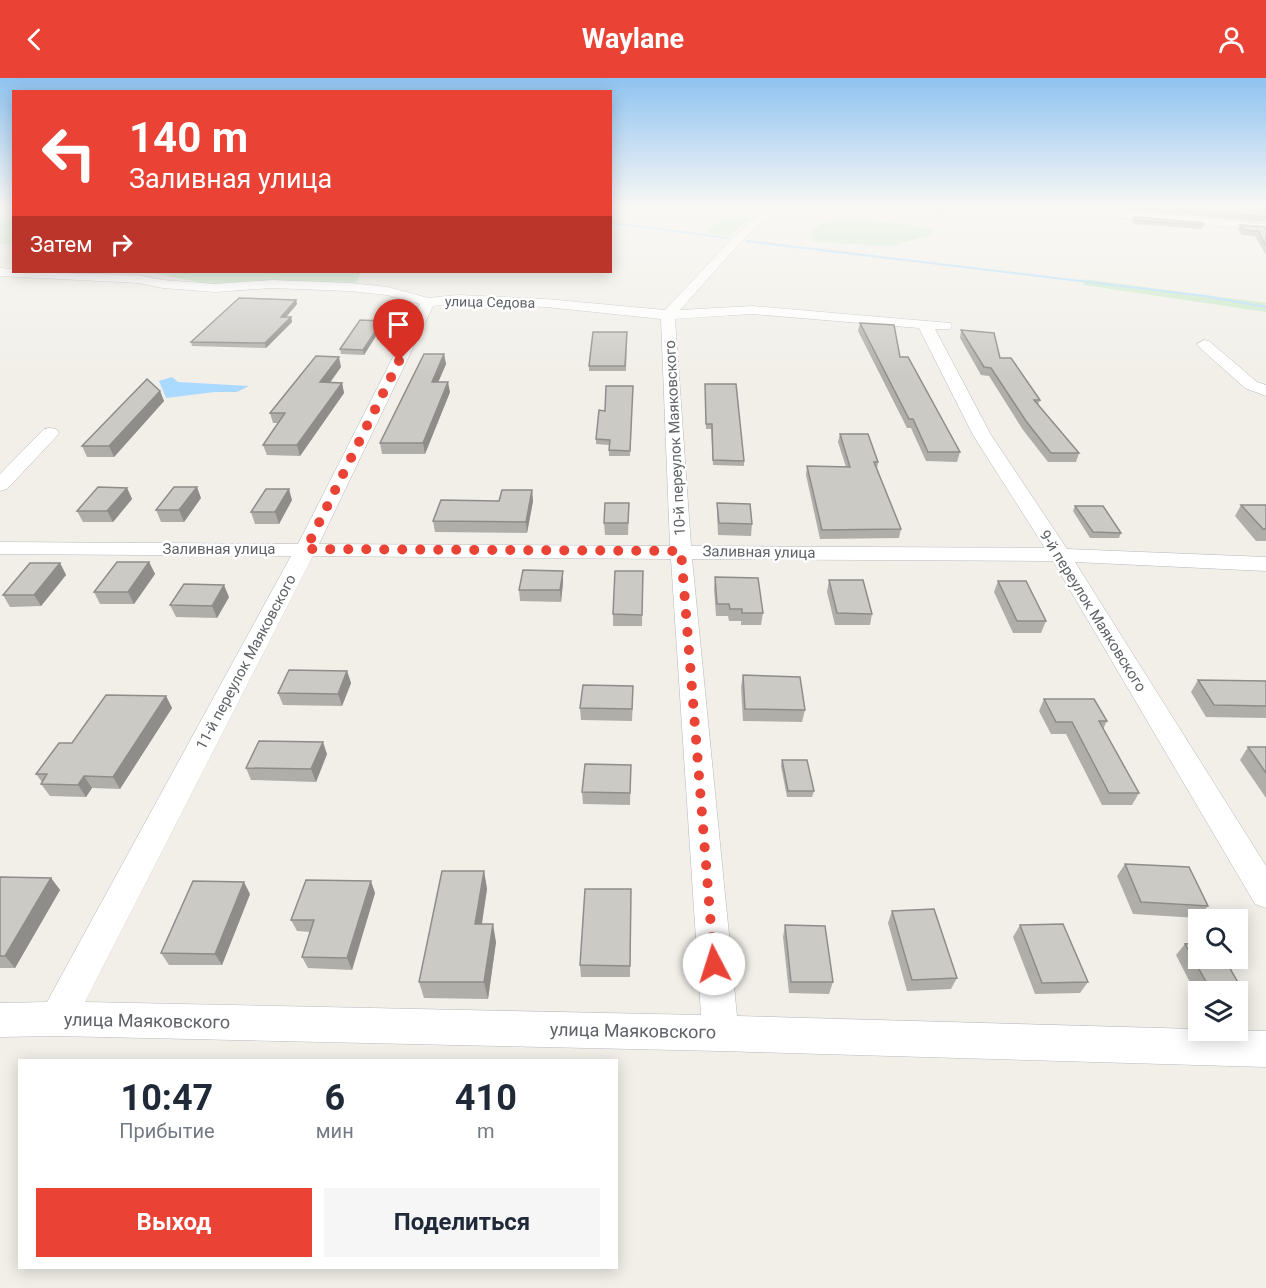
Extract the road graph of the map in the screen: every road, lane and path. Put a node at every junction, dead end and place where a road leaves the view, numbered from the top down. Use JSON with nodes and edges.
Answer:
{"nodes":[{"id":1,"x":715,"y":263,"type":"edge"},
{"id":2,"x":20,"y":273,"type":"edge"},
{"id":3,"x":428,"y":302,"type":"junction"},
{"id":4,"x":668,"y":315,"type":"junction"},
{"id":5,"x":935,"y":326,"type":"joint"},
{"id":6,"x":1204,"y":344,"type":"dead end"},
{"id":7,"x":1266,"y":391,"type":"edge"},
{"id":8,"x":50,"y":433,"type":"dead end"},
{"id":9,"x":0,"y":485,"type":"edge"},
{"id":10,"x":0,"y":548,"type":"edge"},
{"id":11,"x":306,"y":549,"type":"junction"},
{"id":12,"x":681,"y":551,"type":"junction"},
{"id":13,"x":1060,"y":555,"type":"junction"},
{"id":14,"x":1266,"y":564,"type":"edge"},
{"id":15,"x":1266,"y":894,"type":"edge"},
{"id":16,"x":57,"y":1019,"type":"junction"},
{"id":17,"x":0,"y":1020,"type":"edge"},
{"id":18,"x":720,"y":1033,"type":"junction"},
{"id":19,"x":1266,"y":1049,"type":"edge"}],
"edges":[{"from":1,"to":4,"type":"street"},
{"from":2,"to":3,"type":"street","name":"улица Седова"},
{"from":3,"to":4,"type":"street","name":"улица Седова"},
{"from":3,"to":11,"type":"street","name":"11-й переулок Маяковского"},
{"from":4,"to":5,"type":"street","name":"улица Седова"},
{"from":4,"to":12,"type":"street","name":"10-й переулок Маяковского"},
{"from":5,"to":13,"type":"street","name":"9-й переулок Маяковского"},
{"from":6,"to":7,"type":"street"},
{"from":8,"to":9,"type":"street"},
{"from":10,"to":11,"type":"street","name":"Заливная улица"},
{"from":11,"to":12,"type":"street","name":"Заливная улица"},
{"from":11,"to":16,"type":"street","name":"11-й переулок Маяковского"},
{"from":12,"to":13,"type":"street","name":"Заливная улица"},
{"from":12,"to":18,"type":"street","name":"10-й переулок Маяковского"},
{"from":13,"to":14,"type":"street","name":"Заливная улица"},
{"from":13,"to":15,"type":"street","name":"9-й переулок Маяковского"},
{"from":16,"to":17,"type":"street","name":"улица Маяковского"},
{"from":16,"to":18,"type":"street","name":"улица Маяковского"},
{"from":18,"to":19,"type":"street","name":"улица Маяковского"}]}
